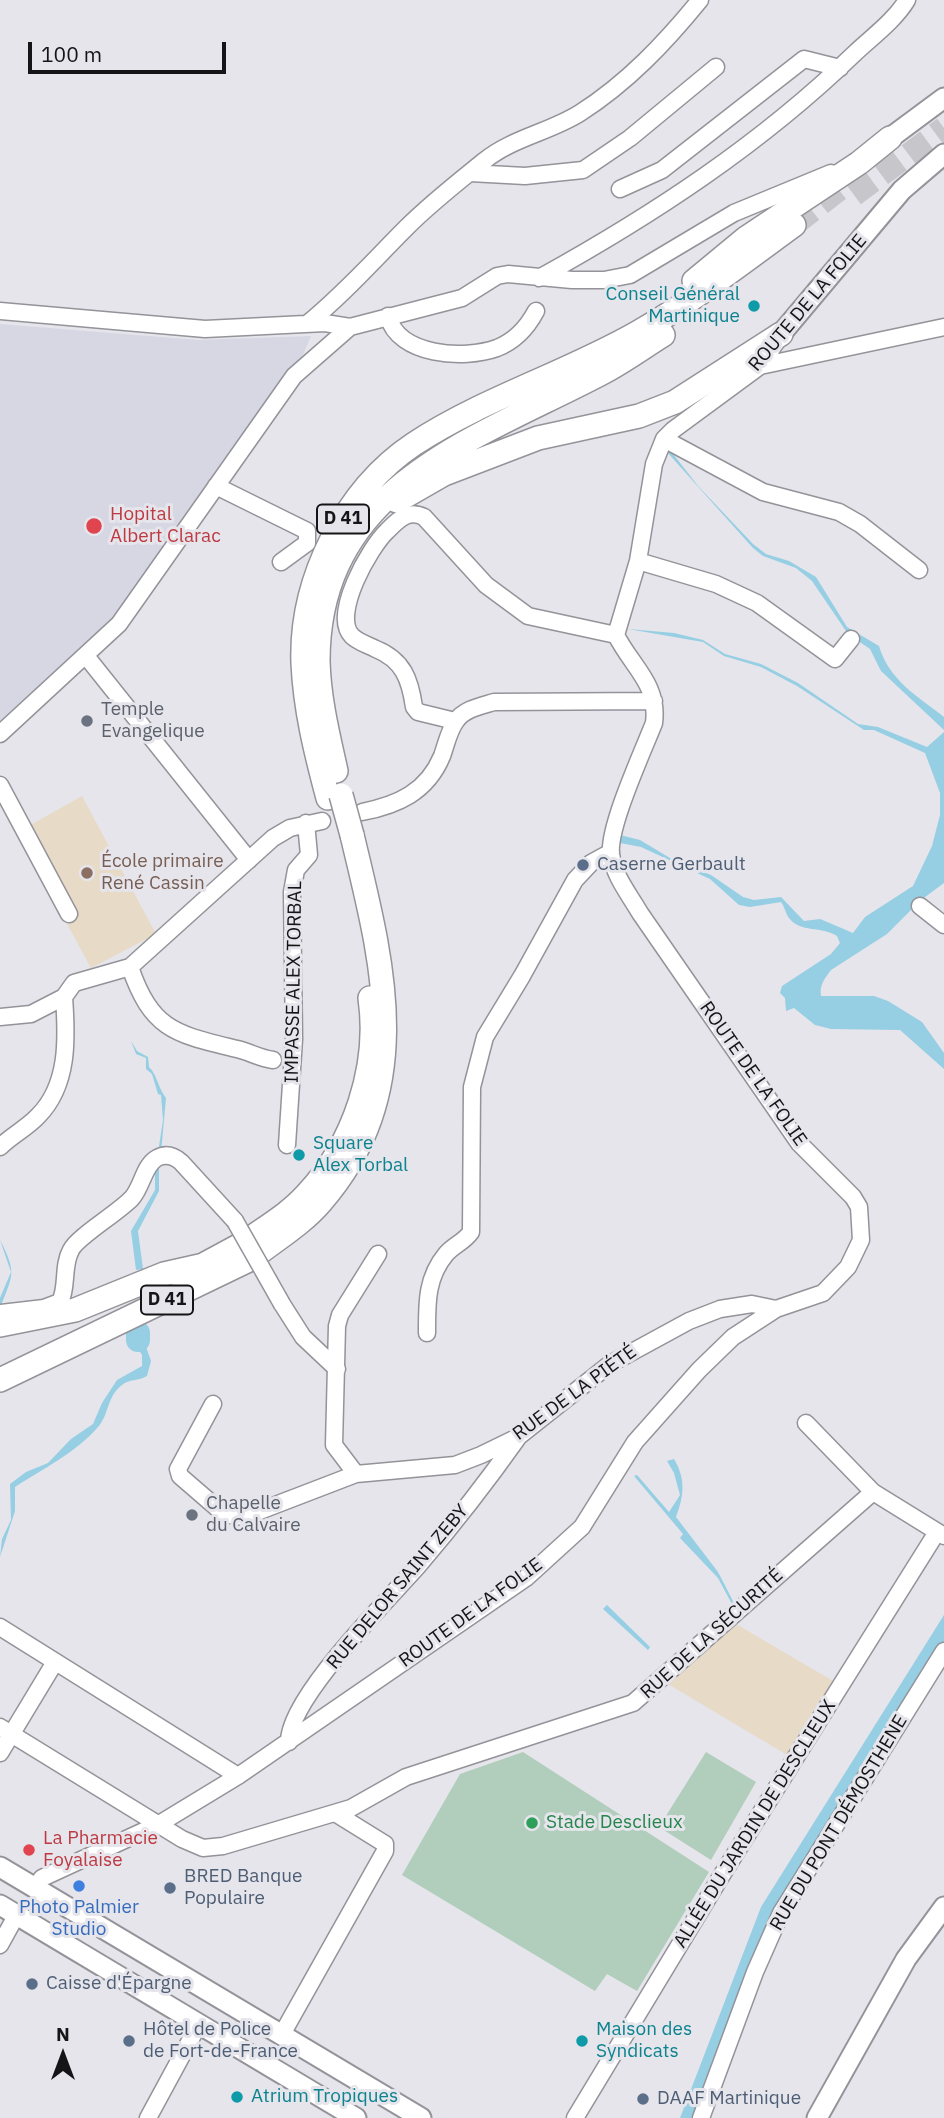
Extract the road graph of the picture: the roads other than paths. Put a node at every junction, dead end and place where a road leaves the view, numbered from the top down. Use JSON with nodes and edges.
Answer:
{"nodes":[{"id":1,"x":700,"y":0,"type":"edge"},
{"id":2,"x":906,"y":0,"type":"edge"},
{"id":3,"x":716,"y":67,"type":"dead end"},
{"id":4,"x":839,"y":68,"type":"junction"},
{"id":5,"x":939,"y":102,"type":"edge"},
{"id":6,"x":890,"y":138,"type":"junction"},
{"id":7,"x":944,"y":154,"type":"edge"},
{"id":8,"x":470,"y":173,"type":"junction"},
{"id":9,"x":620,"y":189,"type":"dead end"},
{"id":10,"x":539,"y":278,"type":"junction"},
{"id":11,"x":336,"y":301,"type":"junction"},
{"id":12,"x":0,"y":311,"type":"edge"},
{"id":13,"x":536,"y":311,"type":"dead end"},
{"id":14,"x":388,"y":316,"type":"junction"},
{"id":15,"x":307,"y":324,"type":"junction"},
{"id":16,"x":344,"y":325,"type":"junction"},
{"id":17,"x":944,"y":327,"type":"edge"},
{"id":18,"x":781,"y":334,"type":"junction"},
{"id":19,"x":580,"y":362,"type":"junction"},
{"id":20,"x":732,"y":366,"type":"junction"},
{"id":21,"x":760,"y":366,"type":"junction"},
{"id":22,"x":664,"y":439,"type":"junction"},
{"id":23,"x":216,"y":486,"type":"junction"},
{"id":24,"x":346,"y":548,"type":"junction"},
{"id":25,"x":638,"y":561,"type":"junction"},
{"id":26,"x":281,"y":562,"type":"dead end"},
{"id":27,"x":919,"y":570,"type":"dead end"},
{"id":28,"x":616,"y":635,"type":"junction"},
{"id":29,"x":851,"y":639,"type":"dead end"},
{"id":30,"x":86,"y":656,"type":"junction"},
{"id":31,"x":654,"y":701,"type":"junction"},
{"id":32,"x":455,"y":721,"type":"junction"},
{"id":33,"x":0,"y":734,"type":"edge"},
{"id":34,"x":0,"y":785,"type":"edge"},
{"id":35,"x":335,"y":797,"type":"junction"},
{"id":36,"x":362,"y":813,"type":"dead end"},
{"id":37,"x":306,"y":823,"type":"junction"},
{"id":38,"x":337,"y":831,"type":"junction"},
{"id":39,"x":611,"y":852,"type":"junction"},
{"id":40,"x":249,"y":860,"type":"junction"},
{"id":41,"x":920,"y":906,"type":"dead end"},
{"id":42,"x":69,"y":914,"type":"dead end"},
{"id":43,"x":944,"y":925,"type":"edge"},
{"id":44,"x":130,"y":967,"type":"junction"},
{"id":45,"x":64,"y":997,"type":"junction"},
{"id":46,"x":0,"y":1017,"type":"edge"},
{"id":47,"x":273,"y":1060,"type":"dead end"},
{"id":48,"x":287,"y":1145,"type":"dead end"},
{"id":49,"x":0,"y":1147,"type":"edge"},
{"id":50,"x":251,"y":1248,"type":"junction"},
{"id":51,"x":379,"y":1254,"type":"dead end"},
{"id":52,"x":207,"y":1264,"type":"junction"},
{"id":53,"x":198,"y":1285,"type":"junction"},
{"id":54,"x":776,"y":1309,"type":"junction"},
{"id":55,"x":2,"y":1319,"type":"edge"},
{"id":56,"x":427,"y":1333,"type":"dead end"},
{"id":57,"x":6,"y":1369,"type":"edge"},
{"id":58,"x":337,"y":1369,"type":"junction"},
{"id":59,"x":0,"y":1398,"type":"edge"},
{"id":60,"x":213,"y":1404,"type":"dead end"},
{"id":61,"x":806,"y":1423,"type":"dead end"},
{"id":62,"x":518,"y":1437,"type":"junction"},
{"id":63,"x":356,"y":1474,"type":"junction"},
{"id":64,"x":873,"y":1492,"type":"junction"},
{"id":65,"x":940,"y":1534,"type":"edge"},
{"id":66,"x":0,"y":1627,"type":"edge"},
{"id":67,"x":944,"y":1651,"type":"edge"},
{"id":68,"x":54,"y":1662,"type":"junction"},
{"id":69,"x":6,"y":1730,"type":"edge"},
{"id":70,"x":289,"y":1742,"type":"junction"},
{"id":71,"x":0,"y":1753,"type":"edge"},
{"id":72,"x":238,"y":1776,"type":"junction"},
{"id":73,"x":335,"y":1813,"type":"junction"},
{"id":74,"x":159,"y":1824,"type":"junction"},
{"id":75,"x":0,"y":1867,"type":"edge"},
{"id":76,"x":33,"y":1883,"type":"junction"},
{"id":77,"x":0,"y":1888,"type":"edge"},
{"id":78,"x":944,"y":1907,"type":"edge"},
{"id":79,"x":8,"y":1910,"type":"edge"},
{"id":80,"x":0,"y":1945,"type":"edge"},
{"id":81,"x":199,"y":2024,"type":"junction"},
{"id":82,"x":281,"y":2036,"type":"junction"},
{"id":83,"x":148,"y":2118,"type":"edge"},
{"id":84,"x":356,"y":2118,"type":"edge"},
{"id":85,"x":421,"y":2118,"type":"edge"},
{"id":86,"x":575,"y":2118,"type":"edge"},
{"id":87,"x":701,"y":2118,"type":"edge"},
{"id":88,"x":817,"y":2118,"type":"edge"}],
"edges":[{"from":1,"to":8,"type":"street"},
{"from":2,"to":4,"type":"street"},
{"from":3,"to":8,"type":"street"},
{"from":4,"to":9,"type":"street"},
{"from":4,"to":10,"type":"street"},
{"from":5,"to":6,"type":"main road"},
{"from":6,"to":10,"type":"street"},
{"from":6,"to":19,"type":"highway"},
{"from":7,"to":18,"type":"main road","name":"ROUTE DE LA FOLIE"},
{"from":8,"to":11,"type":"street"},
{"from":10,"to":14,"type":"street"},
{"from":11,"to":15,"type":"street"},
{"from":11,"to":16,"type":"street"},
{"from":12,"to":15,"type":"street"},
{"from":13,"to":14,"type":"street"},
{"from":14,"to":16,"type":"street"},
{"from":15,"to":16,"type":"street"},
{"from":16,"to":23,"type":"street"},
{"from":17,"to":21,"type":"street"},
{"from":18,"to":20,"type":"highway"},
{"from":18,"to":21,"type":"street","name":"ROUTE DE LA FOLIE"},
{"from":19,"to":24,"type":"highway","number":"D 41"},
{"from":19,"to":35,"type":"highway","number":"D 41"},
{"from":20,"to":21,"type":"highway"},
{"from":20,"to":24,"type":"highway"},
{"from":21,"to":22,"type":"street","name":"ROUTE DE LA FOLIE"},
{"from":22,"to":25,"type":"street","name":"ROUTE DE LA FOLIE"},
{"from":22,"to":27,"type":"street"},
{"from":23,"to":26,"type":"street"},
{"from":23,"to":30,"type":"street"},
{"from":24,"to":35,"type":"highway","number":"D 41"},
{"from":25,"to":28,"type":"street","name":"ROUTE DE LA FOLIE"},
{"from":25,"to":29,"type":"street"},
{"from":28,"to":31,"type":"street"},
{"from":28,"to":32,"type":"street"},
{"from":30,"to":33,"type":"street"},
{"from":30,"to":40,"type":"street"},
{"from":31,"to":32,"type":"street"},
{"from":31,"to":39,"type":"street"},
{"from":32,"to":36,"type":"street"},
{"from":34,"to":42,"type":"street"},
{"from":35,"to":38,"type":"highway","number":"D 41","bridge":true},
{"from":37,"to":38,"type":"street"},
{"from":37,"to":40,"type":"street"},
{"from":37,"to":48,"type":"street","name":"IMPASSE ALEX TORBAL"},
{"from":38,"to":50,"type":"highway","number":"D 41"},
{"from":39,"to":54,"type":"street","name":"ROUTE DE LA FOLIE"},
{"from":39,"to":56,"type":"street"},
{"from":40,"to":44,"type":"street"},
{"from":41,"to":43,"type":"street"},
{"from":44,"to":45,"type":"street"},
{"from":44,"to":47,"type":"street"},
{"from":45,"to":46,"type":"street"},
{"from":45,"to":49,"type":"street"},
{"from":50,"to":52,"type":"highway","number":"D 41"},
{"from":50,"to":53,"type":"highway","number":"D 41"},
{"from":51,"to":58,"type":"street"},
{"from":52,"to":55,"type":"highway"},
{"from":52,"to":57,"type":"highway","number":"D 41"},
{"from":53,"to":57,"type":"highway","number":"D 41"},
{"from":53,"to":59,"type":"highway"},
{"from":54,"to":62,"type":"street","name":"RUE DE LA PIÉTÉ"},
{"from":54,"to":70,"type":"street","name":"ROUTE DE LA FOLIE"},
{"from":55,"to":58,"type":"street","bridge":true},
{"from":58,"to":63,"type":"street"},
{"from":60,"to":63,"type":"street","name":"RUE DE LA PIÉTÉ"},
{"from":61,"to":64,"type":"street"},
{"from":62,"to":63,"type":"street","name":"RUE DE LA PIÉTÉ"},
{"from":62,"to":70,"type":"street","name":"RUE DELOR SAINT ZEBY"},
{"from":64,"to":65,"type":"street"},
{"from":64,"to":73,"type":"street","name":"RUE DE LA SÉCURITÉ"},
{"from":65,"to":86,"type":"street","name":"ALLÉE DU JARDIN DE DESCLIEUX"},
{"from":66,"to":68,"type":"street"},
{"from":67,"to":87,"type":"street","name":"RUE DU PONT DÉMOSTHENE"},
{"from":68,"to":69,"type":"street"},
{"from":68,"to":72,"type":"street"},
{"from":69,"to":71,"type":"street"},
{"from":69,"to":74,"type":"street","name":"RUE DE LA SÉCURITÉ"},
{"from":70,"to":72,"type":"street","name":"ROUTE DE LA FOLIE"},
{"from":72,"to":74,"type":"street","name":"ROUTE DE LA FOLIE"},
{"from":73,"to":74,"type":"street","name":"RUE DE LA SÉCURITÉ"},
{"from":73,"to":82,"type":"street"},
{"from":74,"to":76,"type":"street","name":"ROUTE DE LA FOLIE"},
{"from":75,"to":76,"type":"main road"},
{"from":76,"to":77,"type":"main road"},
{"from":76,"to":79,"type":"main road"},
{"from":76,"to":82,"type":"main road"},
{"from":78,"to":88,"type":"main road"},
{"from":79,"to":80,"type":"street"},
{"from":79,"to":81,"type":"main road"},
{"from":81,"to":83,"type":"street"},
{"from":81,"to":84,"type":"main road"},
{"from":82,"to":85,"type":"main road"}]}
